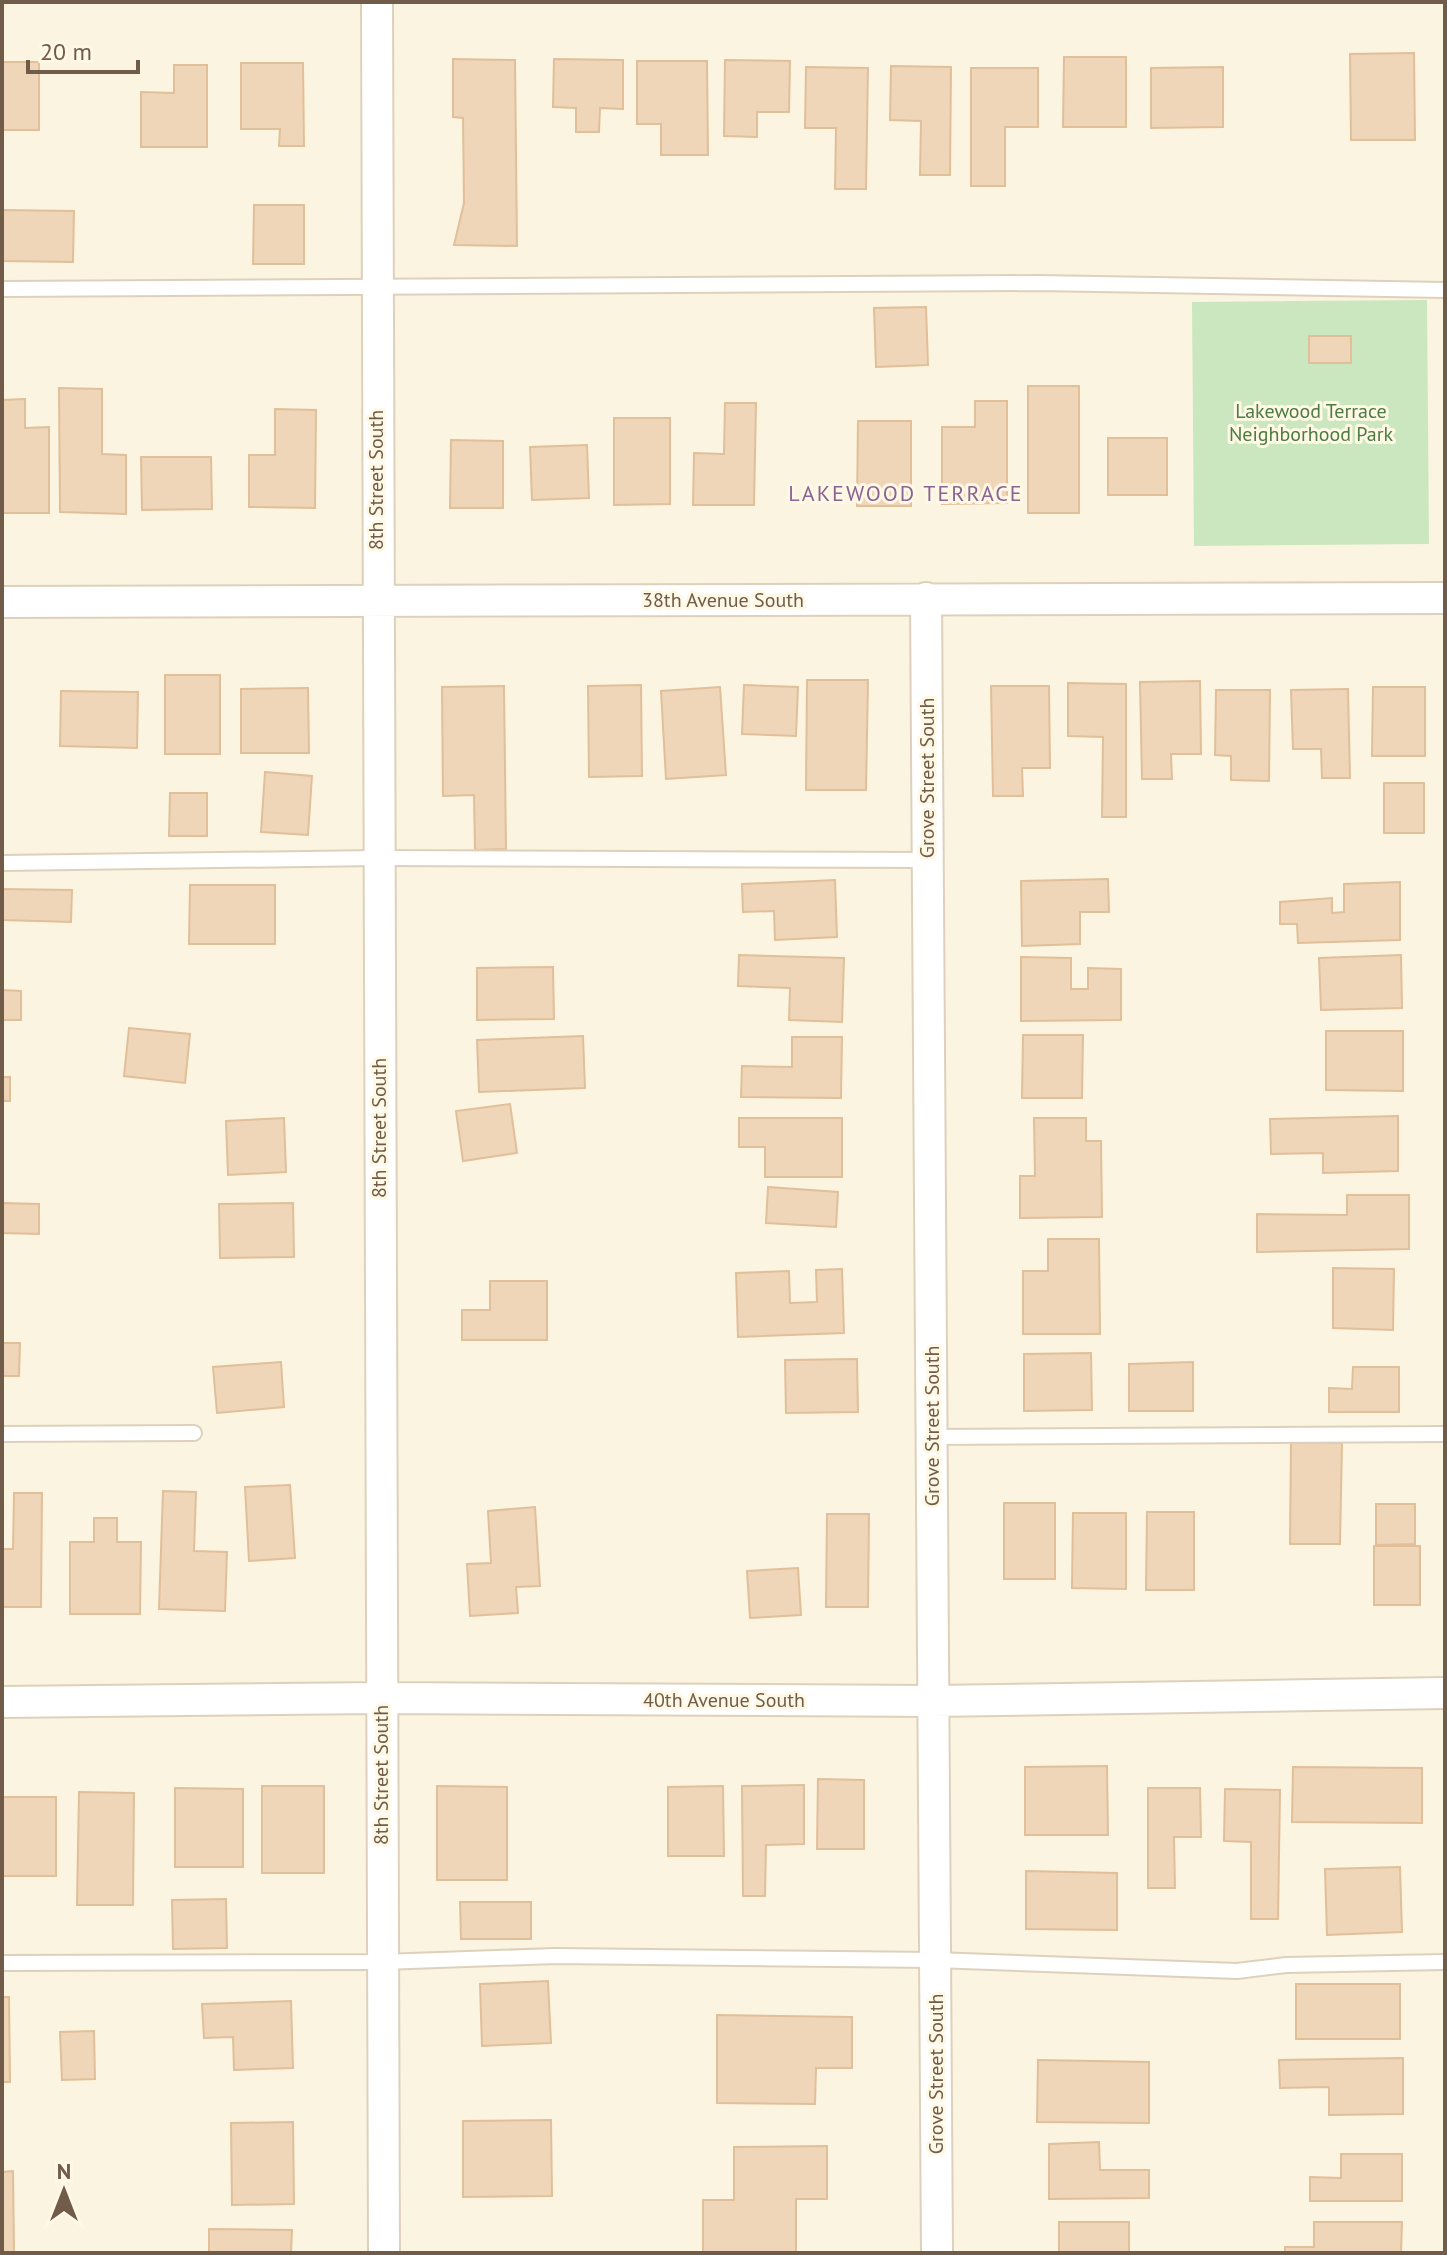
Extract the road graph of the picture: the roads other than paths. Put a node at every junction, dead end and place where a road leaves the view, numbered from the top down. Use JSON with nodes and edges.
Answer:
{"nodes":[{"id":1,"x":377,"y":2,"type":"edge"},
{"id":2,"x":2,"y":289,"type":"edge"},
{"id":3,"x":376,"y":289,"type":"junction"},
{"id":4,"x":1445,"y":290,"type":"edge"},
{"id":5,"x":926,"y":598,"type":"junction"},
{"id":6,"x":1445,"y":598,"type":"edge"},
{"id":7,"x":2,"y":602,"type":"edge"},
{"id":8,"x":376,"y":602,"type":"junction"},
{"id":9,"x":377,"y":858,"type":"junction"},
{"id":10,"x":928,"y":860,"type":"junction"},
{"id":11,"x":2,"y":863,"type":"edge"},
{"id":12,"x":194,"y":1433,"type":"dead end"},
{"id":13,"x":2,"y":1434,"type":"edge"},
{"id":14,"x":1445,"y":1434,"type":"edge"},
{"id":15,"x":932,"y":1437,"type":"junction"},
{"id":16,"x":1445,"y":1693,"type":"edge"},
{"id":17,"x":381,"y":1698,"type":"junction"},
{"id":18,"x":934,"y":1701,"type":"junction"},
{"id":19,"x":2,"y":1702,"type":"edge"},
{"id":20,"x":935,"y":1960,"type":"junction"},
{"id":21,"x":382,"y":1962,"type":"junction"},
{"id":22,"x":1445,"y":1962,"type":"edge"},
{"id":23,"x":2,"y":1963,"type":"edge"},
{"id":24,"x":384,"y":2253,"type":"edge"},
{"id":25,"x":937,"y":2253,"type":"edge"}],
"edges":[{"from":1,"to":3,"type":"street","name":"8th Street South"},
{"from":2,"to":3,"type":"lane"},
{"from":3,"to":4,"type":"lane"},
{"from":3,"to":8,"type":"street","name":"8th Street South"},
{"from":5,"to":6,"type":"street","name":"38th Avenue South"},
{"from":5,"to":8,"type":"street","name":"38th Avenue South"},
{"from":5,"to":10,"type":"street","name":"Grove Street South"},
{"from":7,"to":8,"type":"street","name":"38th Avenue South"},
{"from":8,"to":9,"type":"street","name":"8th Street South"},
{"from":9,"to":10,"type":"lane"},
{"from":9,"to":11,"type":"lane"},
{"from":9,"to":17,"type":"street","name":"8th Street South"},
{"from":10,"to":15,"type":"street","name":"Grove Street South"},
{"from":12,"to":13,"type":"lane"},
{"from":14,"to":15,"type":"lane"},
{"from":15,"to":18,"type":"street","name":"Grove Street South"},
{"from":16,"to":18,"type":"street","name":"40th Avenue South"},
{"from":17,"to":18,"type":"street","name":"40th Avenue South"},
{"from":17,"to":19,"type":"street","name":"40th Avenue South"},
{"from":17,"to":21,"type":"street","name":"8th Street South"},
{"from":18,"to":20,"type":"street","name":"Grove Street South"},
{"from":20,"to":21,"type":"lane"},
{"from":20,"to":22,"type":"lane"},
{"from":20,"to":25,"type":"street","name":"Grove Street South"},
{"from":21,"to":23,"type":"lane"},
{"from":21,"to":24,"type":"street","name":"8th Street South"}]}
